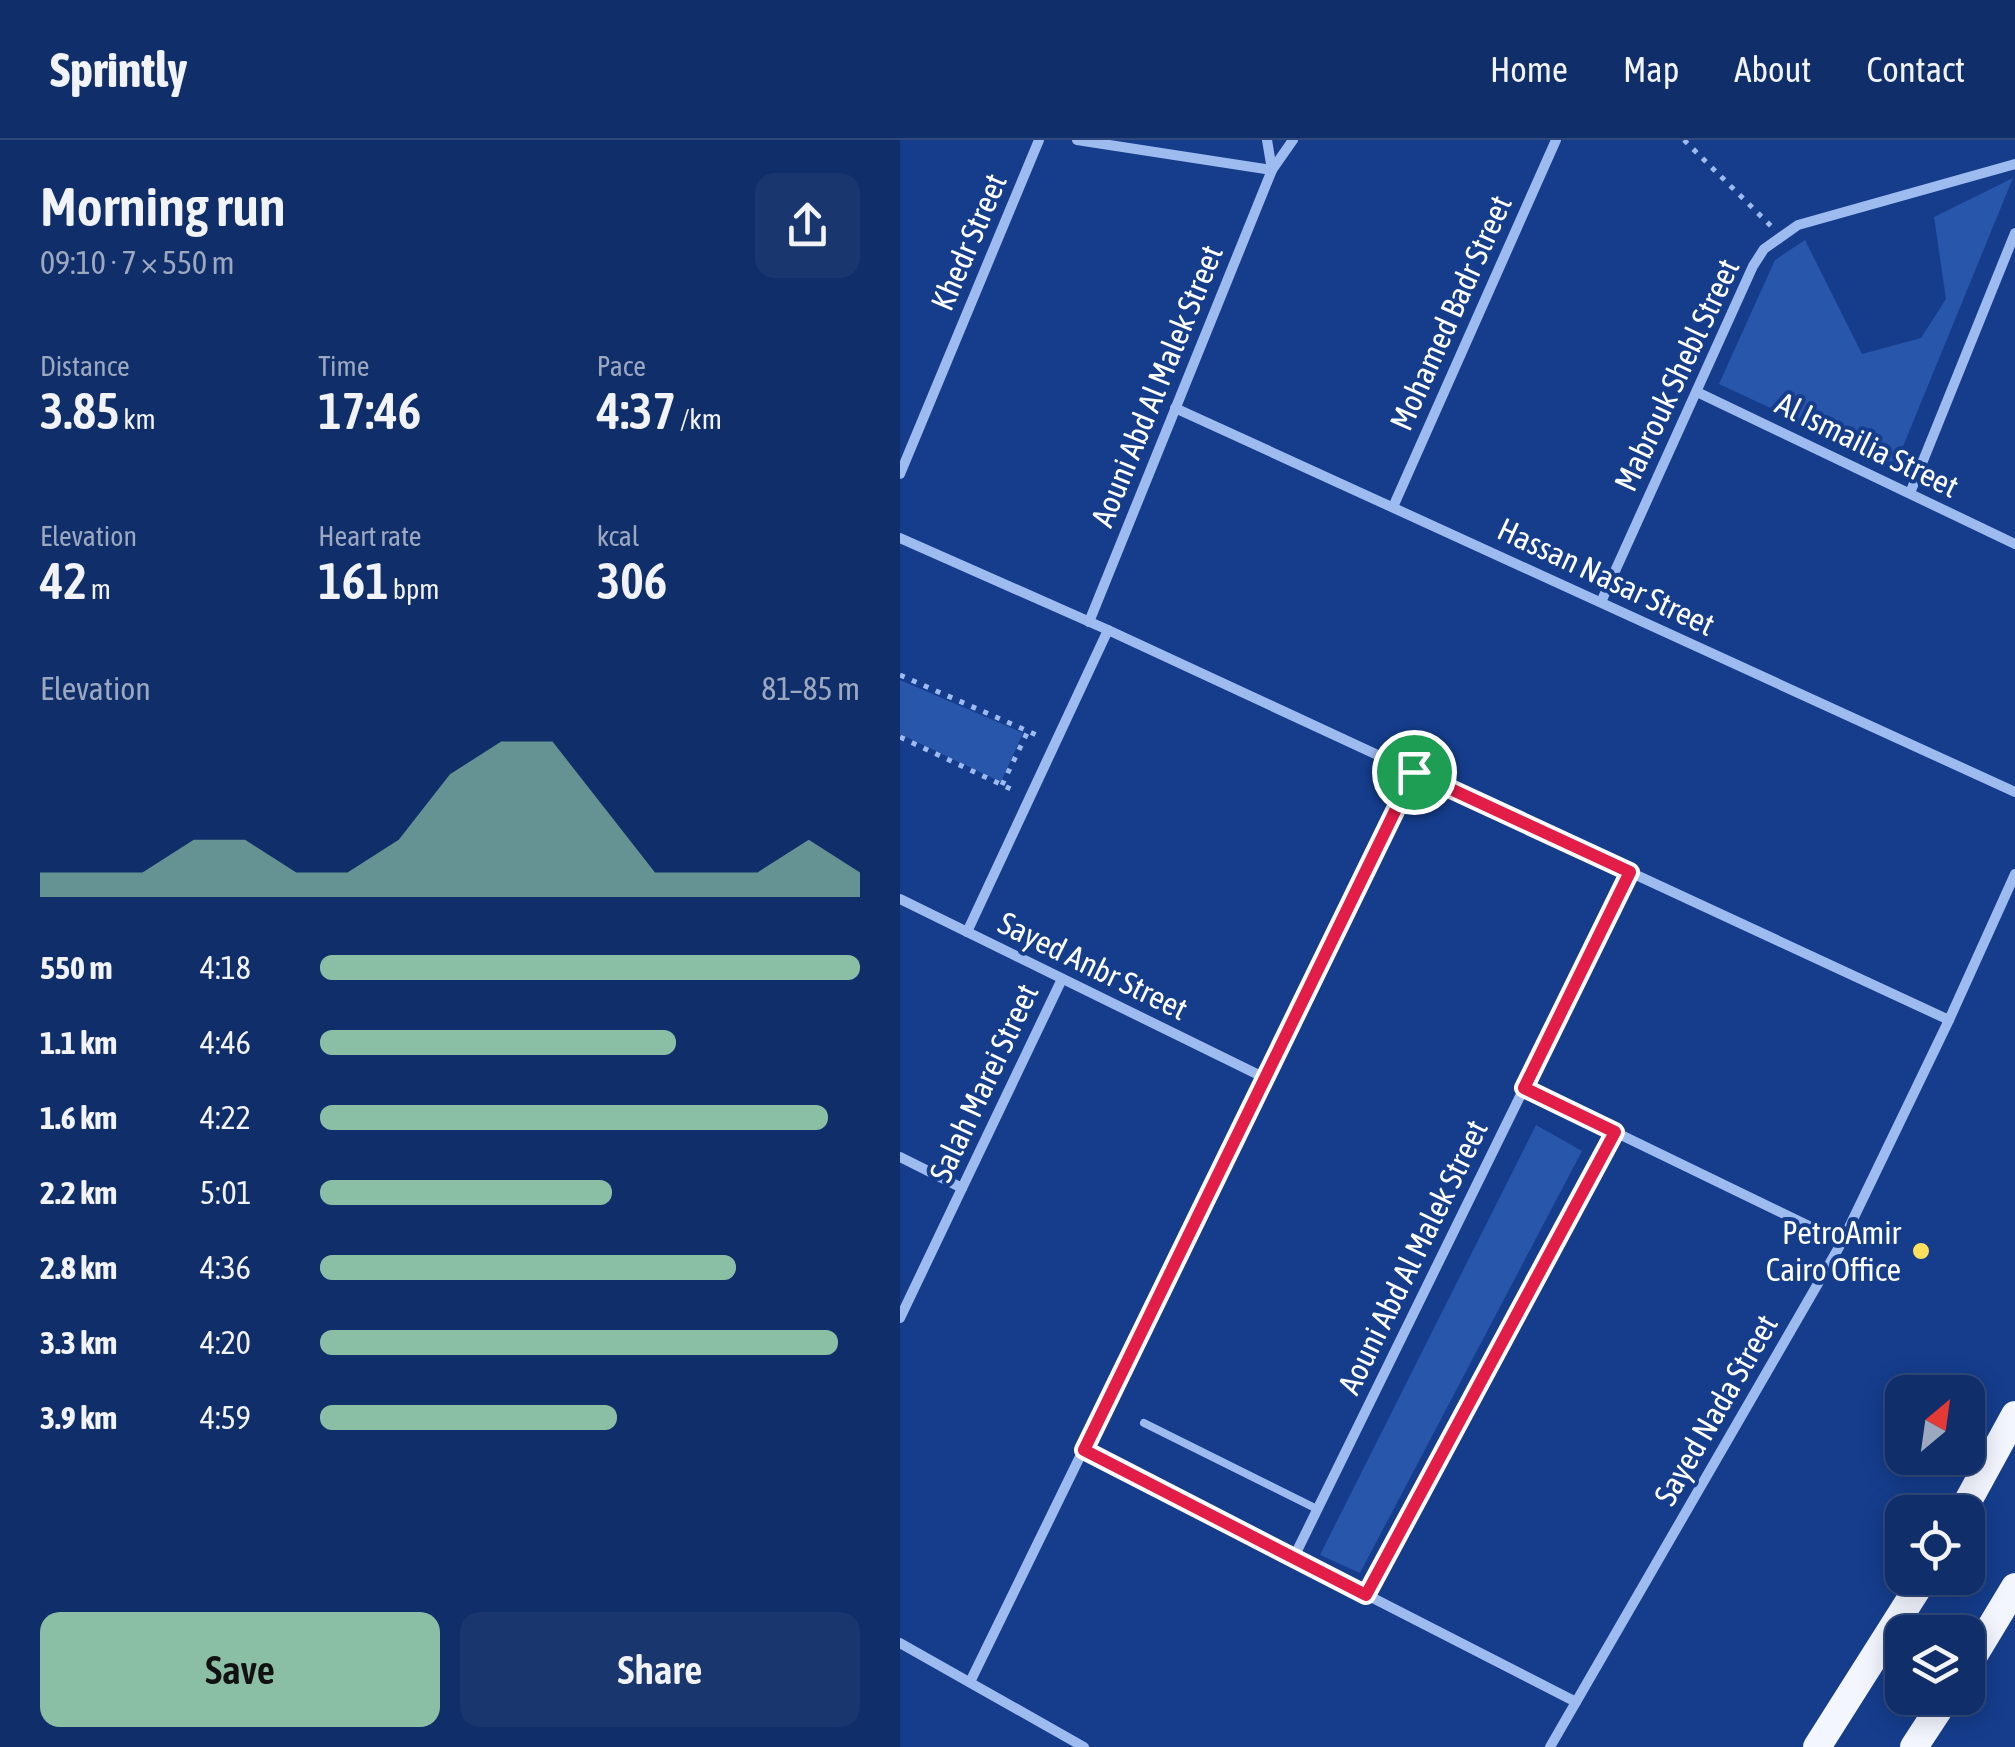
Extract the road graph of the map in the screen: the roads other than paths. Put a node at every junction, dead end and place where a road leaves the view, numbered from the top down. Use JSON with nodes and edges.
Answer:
{"nodes":[{"id":1,"x":1038,"y":140,"type":"edge"},
{"id":2,"x":1078,"y":140,"type":"edge"},
{"id":3,"x":1267,"y":140,"type":"edge"},
{"id":4,"x":1294,"y":140,"type":"edge"},
{"id":5,"x":1556,"y":140,"type":"edge"},
{"id":6,"x":2015,"y":164,"type":"edge"},
{"id":7,"x":1272,"y":170,"type":"junction"},
{"id":8,"x":2015,"y":233,"type":"edge"},
{"id":9,"x":1696,"y":392,"type":"junction"},
{"id":10,"x":1175,"y":408,"type":"junction"},
{"id":11,"x":900,"y":474,"type":"edge"},
{"id":12,"x":1910,"y":494,"type":"junction"},
{"id":13,"x":1393,"y":507,"type":"junction"},
{"id":14,"x":900,"y":538,"type":"edge"},
{"id":15,"x":2015,"y":544,"type":"edge"},
{"id":16,"x":1601,"y":602,"type":"junction"},
{"id":17,"x":1089,"y":622,"type":"junction"},
{"id":18,"x":1108,"y":630,"type":"junction"},
{"id":19,"x":1414,"y":772,"type":"junction"},
{"id":20,"x":2015,"y":792,"type":"edge"},
{"id":21,"x":1630,"y":872,"type":"junction"},
{"id":22,"x":2015,"y":874,"type":"edge"},
{"id":23,"x":900,"y":900,"type":"edge"},
{"id":24,"x":966,"y":932,"type":"junction"},
{"id":25,"x":1062,"y":978,"type":"junction"},
{"id":26,"x":1949,"y":1020,"type":"junction"},
{"id":27,"x":1265,"y":1078,"type":"junction"},
{"id":28,"x":1524,"y":1088,"type":"junction"},
{"id":29,"x":1615,"y":1132,"type":"junction"},
{"id":30,"x":900,"y":1156,"type":"edge"},
{"id":31,"x":962,"y":1188,"type":"junction"},
{"id":32,"x":1842,"y":1242,"type":"junction"},
{"id":33,"x":900,"y":1318,"type":"edge"},
{"id":34,"x":2015,"y":1415,"type":"edge"},
{"id":35,"x":1144,"y":1423,"type":"dead end"},
{"id":36,"x":1084,"y":1450,"type":"junction"},
{"id":37,"x":1971,"y":1495,"type":"edge"},
{"id":38,"x":1317,"y":1509,"type":"junction"},
{"id":39,"x":1294,"y":1557,"type":"junction"},
{"id":40,"x":2015,"y":1588,"type":"edge"},
{"id":41,"x":1366,"y":1595,"type":"junction"},
{"id":42,"x":1913,"y":1595,"type":"edge"},
{"id":43,"x":1985,"y":1637,"type":"edge"},
{"id":44,"x":900,"y":1642,"type":"edge"},
{"id":45,"x":970,"y":1682,"type":"junction"},
{"id":46,"x":1576,"y":1702,"type":"junction"},
{"id":47,"x":1935,"y":1715,"type":"edge"},
{"id":48,"x":1084,"y":1747,"type":"edge"},
{"id":49,"x":1550,"y":1747,"type":"edge"},
{"id":50,"x":1817,"y":1747,"type":"edge"},
{"id":51,"x":1914,"y":1747,"type":"edge"}],
"edges":[{"from":1,"to":11,"type":"street","name":"Khedr Street"},
{"from":2,"to":7,"type":"street"},
{"from":3,"to":7,"type":"street"},
{"from":4,"to":7,"type":"street","name":"Aouni Abd Al Malek Street"},
{"from":5,"to":13,"type":"street","name":"Mohamed Badr Street"},
{"from":6,"to":9,"type":"street","name":"Mabrouk Shebl Street"},
{"from":7,"to":10,"type":"street","name":"Aouni Abd Al Malek Street"},
{"from":8,"to":12,"type":"street"},
{"from":9,"to":12,"type":"street","name":"Al Ismailia Street"},
{"from":9,"to":16,"type":"street","name":"Mabrouk Shebl Street"},
{"from":10,"to":13,"type":"street","name":"Hassan Nasar Street"},
{"from":10,"to":17,"type":"street","name":"Aouni Abd Al Malek Street"},
{"from":12,"to":15,"type":"street","name":"Al Ismailia Street"},
{"from":13,"to":16,"type":"street","name":"Hassan Nasar Street"},
{"from":14,"to":17,"type":"street"},
{"from":16,"to":20,"type":"street","name":"Hassan Nasar Street"},
{"from":17,"to":18,"type":"street"},
{"from":18,"to":19,"type":"street"},
{"from":18,"to":24,"type":"street"},
{"from":19,"to":21,"type":"street"},
{"from":19,"to":27,"type":"street"},
{"from":21,"to":26,"type":"street"},
{"from":21,"to":28,"type":"street","name":"Aouni Abd Al Malek Street"},
{"from":22,"to":26,"type":"street","name":"Sayed Nada Street"},
{"from":23,"to":24,"type":"street","name":"Sayed Anbr Street"},
{"from":24,"to":25,"type":"street","name":"Sayed Anbr Street"},
{"from":25,"to":27,"type":"street","name":"Sayed Anbr Street"},
{"from":25,"to":31,"type":"street","name":"Salah Marei Street"},
{"from":26,"to":32,"type":"street","name":"Sayed Nada Street"},
{"from":27,"to":36,"type":"street"},
{"from":28,"to":29,"type":"street"},
{"from":28,"to":38,"type":"street","name":"Aouni Abd Al Malek Street"},
{"from":29,"to":32,"type":"street"},
{"from":29,"to":41,"type":"street"},
{"from":30,"to":31,"type":"street"},
{"from":31,"to":33,"type":"street","name":"Salah Marei Street"},
{"from":32,"to":46,"type":"street","name":"Sayed Nada Street"},
{"from":34,"to":37,"type":"highway"},
{"from":35,"to":38,"type":"lane"},
{"from":36,"to":39,"type":"street"},
{"from":36,"to":45,"type":"street"},
{"from":38,"to":39,"type":"street","name":"Aouni Abd Al Malek Street"},
{"from":39,"to":41,"type":"street"},
{"from":40,"to":43,"type":"highway"},
{"from":41,"to":46,"type":"street"},
{"from":42,"to":50,"type":"highway"},
{"from":44,"to":45,"type":"street"},
{"from":45,"to":48,"type":"street"},
{"from":46,"to":49,"type":"street","name":"Sayed Nada Street"},
{"from":47,"to":51,"type":"highway"}]}
